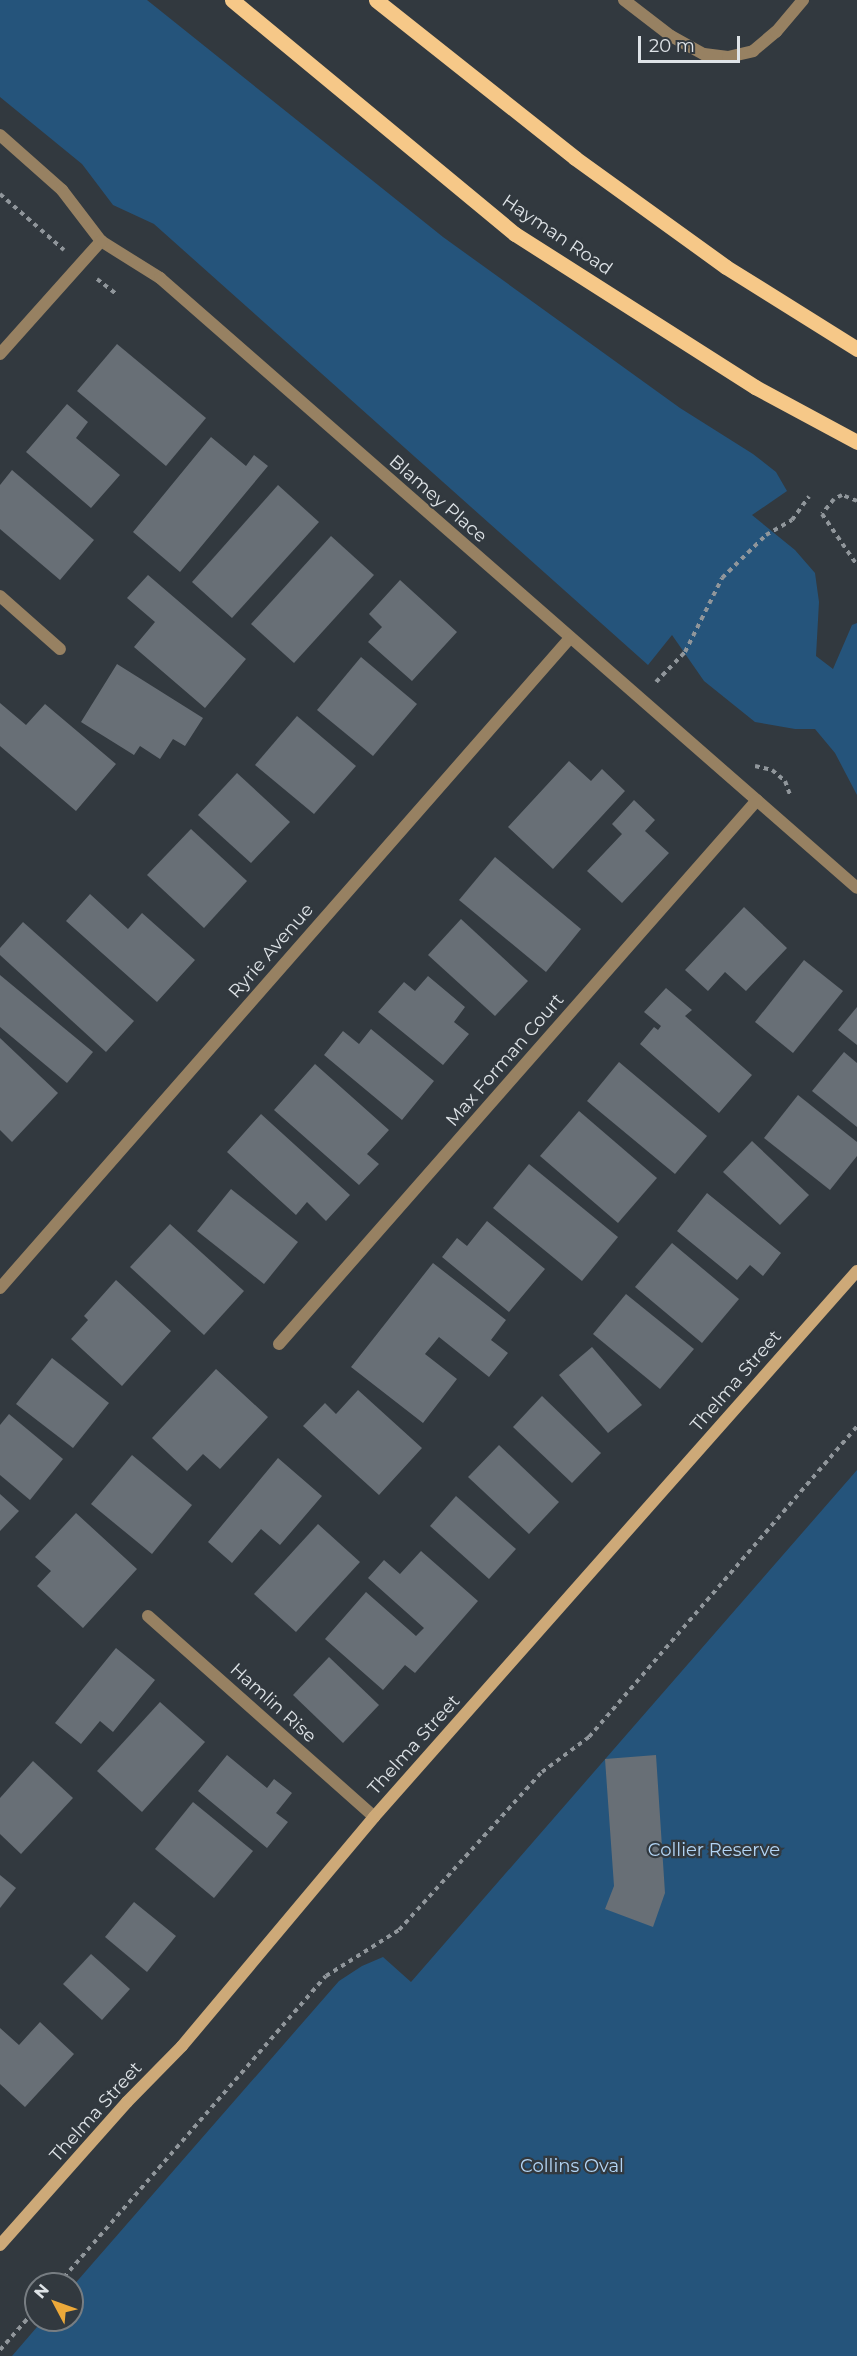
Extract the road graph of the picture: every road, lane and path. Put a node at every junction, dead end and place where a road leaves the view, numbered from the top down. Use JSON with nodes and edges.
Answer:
{"nodes":[{"id":1,"x":232,"y":0,"type":"edge"},
{"id":2,"x":376,"y":0,"type":"edge"},
{"id":3,"x":624,"y":0,"type":"edge"},
{"id":4,"x":803,"y":0,"type":"edge"},
{"id":5,"x":0,"y":135,"type":"edge"},
{"id":6,"x":0,"y":194,"type":"edge"},
{"id":7,"x":101,"y":241,"type":"junction"},
{"id":8,"x":80,"y":265,"type":"junction"},
{"id":9,"x":115,"y":293,"type":"dead end"},
{"id":10,"x":857,"y":349,"type":"edge"},
{"id":11,"x":0,"y":354,"type":"edge"},
{"id":12,"x":857,"y":442,"type":"edge"},
{"id":13,"x":809,"y":497,"type":"dead end"},
{"id":14,"x":857,"y":501,"type":"edge"},
{"id":15,"x":857,"y":565,"type":"edge"},
{"id":16,"x":0,"y":597,"type":"edge"},
{"id":17,"x":570,"y":638,"type":"junction"},
{"id":18,"x":60,"y":649,"type":"dead end"},
{"id":19,"x":654,"y":685,"type":"dead end"},
{"id":20,"x":757,"y":800,"type":"junction"},
{"id":21,"x":857,"y":888,"type":"edge"},
{"id":22,"x":857,"y":1271,"type":"edge"},
{"id":23,"x":0,"y":1288,"type":"edge"},
{"id":24,"x":279,"y":1344,"type":"dead end"},
{"id":25,"x":857,"y":1427,"type":"edge"},
{"id":26,"x":148,"y":1616,"type":"dead end"},
{"id":27,"x":374,"y":1817,"type":"junction"},
{"id":28,"x":0,"y":2245,"type":"edge"},
{"id":29,"x":68,"y":2272,"type":"edge"},
{"id":30,"x":24,"y":2323,"type":"edge"},
{"id":31,"x":0,"y":2350,"type":"edge"}],
"edges":[{"from":1,"to":12,"type":"main road","name":"Hayman Road"},
{"from":2,"to":10,"type":"main road"},
{"from":3,"to":4,"type":"street"},
{"from":5,"to":7,"type":"street","name":"Blamey Place"},
{"from":6,"to":8,"type":"path"},
{"from":7,"to":8,"type":"street"},
{"from":7,"to":17,"type":"street","name":"Blamey Place"},
{"from":8,"to":9,"type":"path"},
{"from":8,"to":11,"type":"street"},
{"from":13,"to":19,"type":"path"},
{"from":14,"to":15,"type":"path"},
{"from":16,"to":18,"type":"street"},
{"from":17,"to":20,"type":"street","name":"Blamey Place"},
{"from":17,"to":23,"type":"street","name":"Ryrie Avenue"},
{"from":20,"to":21,"type":"street","name":"Blamey Place"},
{"from":20,"to":24,"type":"street","name":"Max Forman Court"},
{"from":22,"to":27,"type":"main road","name":"Thelma Street"},
{"from":25,"to":29,"type":"path"},
{"from":26,"to":27,"type":"street","name":"Hamlin Rise"},
{"from":27,"to":28,"type":"main road","name":"Thelma Street"},
{"from":30,"to":31,"type":"path"}]}
